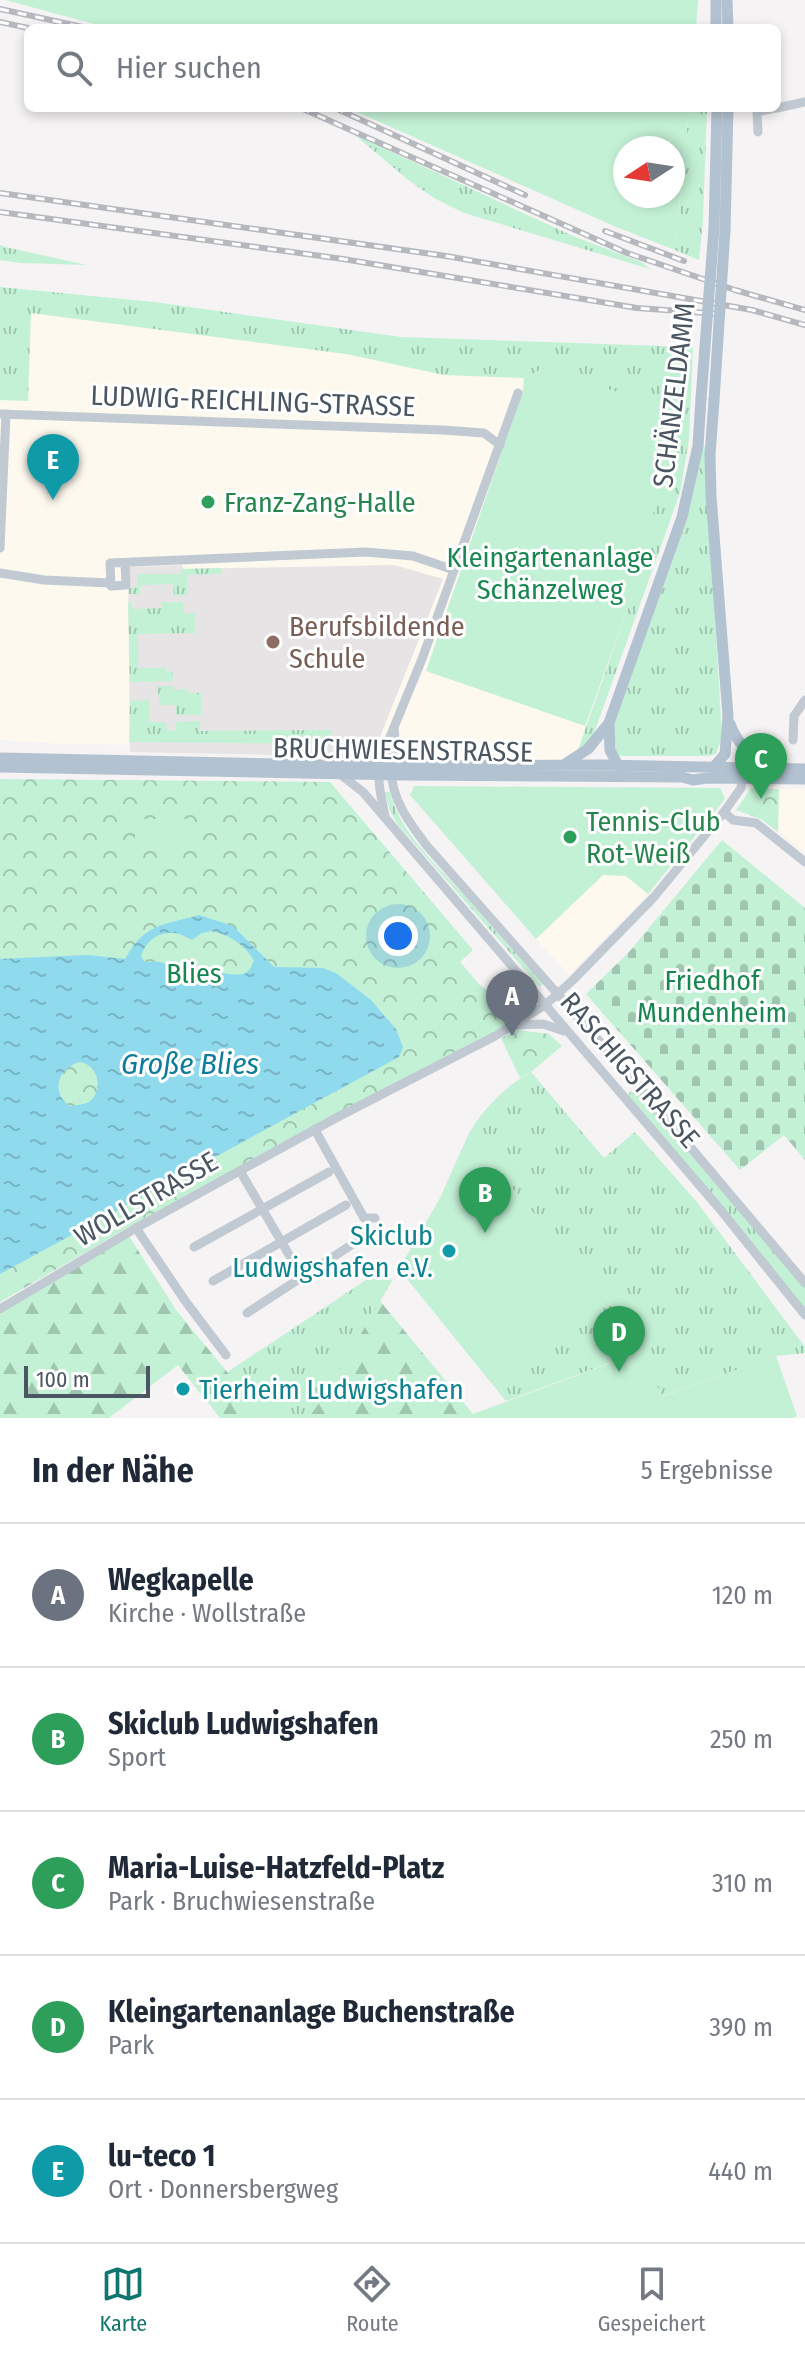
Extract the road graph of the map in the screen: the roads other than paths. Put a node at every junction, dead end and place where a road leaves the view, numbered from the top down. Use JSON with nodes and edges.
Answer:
{"nodes":[{"id":1,"x":716,"y":0,"type":"edge"},
{"id":2,"x":727,"y":0,"type":"edge"},
{"id":3,"x":716,"y":24,"type":"edge"},
{"id":4,"x":728,"y":24,"type":"edge"},
{"id":5,"x":805,"y":102,"type":"edge"},
{"id":6,"x":781,"y":107,"type":"edge"},
{"id":7,"x":717,"y":112,"type":"edge"},
{"id":8,"x":728,"y":112,"type":"edge"},
{"id":9,"x":757,"y":112,"type":"edge"},
{"id":10,"x":758,"y":132,"type":"dead end"},
{"id":11,"x":719,"y":229,"type":"junction"},
{"id":12,"x":518,"y":393,"type":"dead end"},
{"id":13,"x":708,"y":400,"type":"junction"},
{"id":14,"x":3,"y":414,"type":"edge"},
{"id":15,"x":500,"y":445,"type":"junction"},
{"id":16,"x":0,"y":548,"type":"edge"},
{"id":17,"x":125,"y":563,"type":"junction"},
{"id":18,"x":454,"y":570,"type":"junction"},
{"id":19,"x":0,"y":573,"type":"edge"},
{"id":20,"x":110,"y":583,"type":"junction"},
{"id":21,"x":805,"y":700,"type":"edge"},
{"id":22,"x":728,"y":716,"type":"junction"},
{"id":23,"x":609,"y":723,"type":"junction"},
{"id":24,"x":793,"y":740,"type":"dead end"},
{"id":25,"x":0,"y":758,"type":"edge"},
{"id":26,"x":565,"y":764,"type":"junction"},
{"id":27,"x":617,"y":765,"type":"junction"},
{"id":28,"x":0,"y":767,"type":"edge"},
{"id":29,"x":715,"y":767,"type":"junction"},
{"id":30,"x":773,"y":768,"type":"junction"},
{"id":31,"x":805,"y":769,"type":"edge"},
{"id":32,"x":385,"y":770,"type":"junction"},
{"id":33,"x":339,"y":774,"type":"junction"},
{"id":34,"x":626,"y":777,"type":"junction"},
{"id":35,"x":682,"y":777,"type":"junction"},
{"id":36,"x":742,"y":779,"type":"junction"},
{"id":37,"x":805,"y":779,"type":"edge"},
{"id":38,"x":724,"y":812,"type":"junction"},
{"id":39,"x":387,"y":821,"type":"junction"},
{"id":40,"x":805,"y":862,"type":"edge"},
{"id":41,"x":520,"y":975,"type":"junction"},
{"id":42,"x":558,"y":994,"type":"junction"},
{"id":43,"x":545,"y":1005,"type":"junction"},
{"id":44,"x":514,"y":1026,"type":"junction"},
{"id":45,"x":571,"y":1035,"type":"junction"},
{"id":46,"x":638,"y":1085,"type":"junction"},
{"id":47,"x":624,"y":1098,"type":"junction"},
{"id":48,"x":315,"y":1130,"type":"junction"},
{"id":49,"x":240,"y":1171,"type":"junction"},
{"id":50,"x":329,"y":1172,"type":"dead end"},
{"id":51,"x":346,"y":1205,"type":"dead end"},
{"id":52,"x":262,"y":1209,"type":"junction"},
{"id":53,"x":375,"y":1218,"type":"dead end"},
{"id":54,"x":136,"y":1228,"type":"junction"},
{"id":55,"x":365,"y":1236,"type":"dead end"},
{"id":56,"x":281,"y":1241,"type":"junction"},
{"id":57,"x":194,"y":1247,"type":"dead end"},
{"id":58,"x":302,"y":1277,"type":"junction"},
{"id":59,"x":213,"y":1281,"type":"dead end"},
{"id":60,"x":805,"y":1283,"type":"edge"},
{"id":61,"x":0,"y":1309,"type":"edge"},
{"id":62,"x":803,"y":1309,"type":"edge"},
{"id":63,"x":247,"y":1313,"type":"dead end"},
{"id":64,"x":226,"y":1355,"type":"dead end"}],
"edges":[{"from":1,"to":3,"type":"main road"},
{"from":2,"to":4,"type":"main road"},
{"from":5,"to":6,"type":"street"},
{"from":7,"to":11,"type":"main road","name":"SCHÄNZELDAMM"},
{"from":8,"to":11,"type":"main road","name":"SCHÄNZELDAMM"},
{"from":9,"to":10,"type":"street"},
{"from":11,"to":13,"type":"main road","name":"SCHÄNZELDAMM","bridge":true},
{"from":12,"to":15,"type":"street"},
{"from":13,"to":22,"type":"main road","name":"SCHÄNZELDAMM"},
{"from":13,"to":23,"type":"main road","name":"SCHÄNZELDAMM"},
{"from":14,"to":15,"type":"street","name":"LUDWIG-REICHLING-STRASSE"},
{"from":14,"to":16,"type":"street"},
{"from":15,"to":18,"type":"street"},
{"from":17,"to":18,"type":"street"},
{"from":17,"to":20,"type":"street"},
{"from":17,"to":20,"type":"street"},
{"from":18,"to":32,"type":"street"},
{"from":19,"to":20,"type":"street"},
{"from":21,"to":24,"type":"street"},
{"from":22,"to":29,"type":"main road","name":"SCHÄNZELDAMM"},
{"from":22,"to":30,"type":"main road","name":"SCHÄNZELDAMM"},
{"from":23,"to":26,"type":"main road","name":"SCHÄNZELDAMM"},
{"from":23,"to":27,"type":"main road","name":"SCHÄNZELDAMM"},
{"from":25,"to":32,"type":"main road","name":"BRUCHWIESENSTRASSE"},
{"from":26,"to":27,"type":"main road","name":"BRUCHWIESENSTRASSE"},
{"from":26,"to":32,"type":"main road","name":"BRUCHWIESENSTRASSE"},
{"from":27,"to":29,"type":"main road","name":"BRUCHWIESENSTRASSE"},
{"from":27,"to":34,"type":"main road","name":"SCHÄNZELDAMM"},
{"from":28,"to":33,"type":"main road","name":"BRUCHWIESENSTRASSE"},
{"from":29,"to":30,"type":"main road","name":"BRUCHWIESENSTRASSE"},
{"from":29,"to":35,"type":"main road"},
{"from":30,"to":31,"type":"main road","name":"BRUCHWIESENSTRASSE"},
{"from":32,"to":33,"type":"main road","name":"BRUCHWIESENSTRASSE"},
{"from":32,"to":34,"type":"main road","name":"BRUCHWIESENSTRASSE"},
{"from":32,"to":39,"type":"street","name":"RASCHIGSTRASSE"},
{"from":32,"to":42,"type":"street","name":"RASCHIGSTRASSE"},
{"from":33,"to":39,"type":"street"},
{"from":34,"to":35,"type":"main road","name":"BRUCHWIESENSTRASSE"},
{"from":35,"to":36,"type":"main road","name":"BRUCHWIESENSTRASSE"},
{"from":36,"to":37,"type":"main road","name":"BRUCHWIESENSTRASSE"},
{"from":36,"to":38,"type":"street","name":"WOLLSTRASSE"},
{"from":38,"to":40,"type":"street"},
{"from":38,"to":42,"type":"street","name":"WOLLSTRASSE"},
{"from":39,"to":41,"type":"street","name":"RASCHIGSTRASSE"},
{"from":41,"to":43,"type":"street","name":"RASCHIGSTRASSE"},
{"from":41,"to":44,"type":"street"},
{"from":42,"to":43,"type":"street","name":"WOLLSTRASSE"},
{"from":42,"to":46,"type":"street","name":"RASCHIGSTRASSE"},
{"from":43,"to":44,"type":"street","name":"WOLLSTRASSE"},
{"from":43,"to":45,"type":"street","name":"RASCHIGSTRASSE"},
{"from":44,"to":45,"type":"street"},
{"from":44,"to":48,"type":"street","name":"WOLLSTRASSE"},
{"from":45,"to":47,"type":"street","name":"RASCHIGSTRASSE"},
{"from":46,"to":47,"type":"street"},
{"from":46,"to":60,"type":"street","name":"RASCHIGSTRASSE"},
{"from":47,"to":62,"type":"street","name":"RASCHIGSTRASSE"},
{"from":48,"to":49,"type":"street","name":"WOLLSTRASSE"},
{"from":48,"to":53,"type":"street"},
{"from":49,"to":52,"type":"street"},
{"from":49,"to":54,"type":"street","name":"WOLLSTRASSE"},
{"from":50,"to":52,"type":"street"},
{"from":51,"to":56,"type":"street"},
{"from":52,"to":56,"type":"street"},
{"from":52,"to":57,"type":"street"},
{"from":54,"to":61,"type":"street","name":"WOLLSTRASSE"},
{"from":54,"to":64,"type":"street"},
{"from":55,"to":58,"type":"street"},
{"from":56,"to":58,"type":"street"},
{"from":56,"to":59,"type":"street"},
{"from":58,"to":63,"type":"street"}]}
